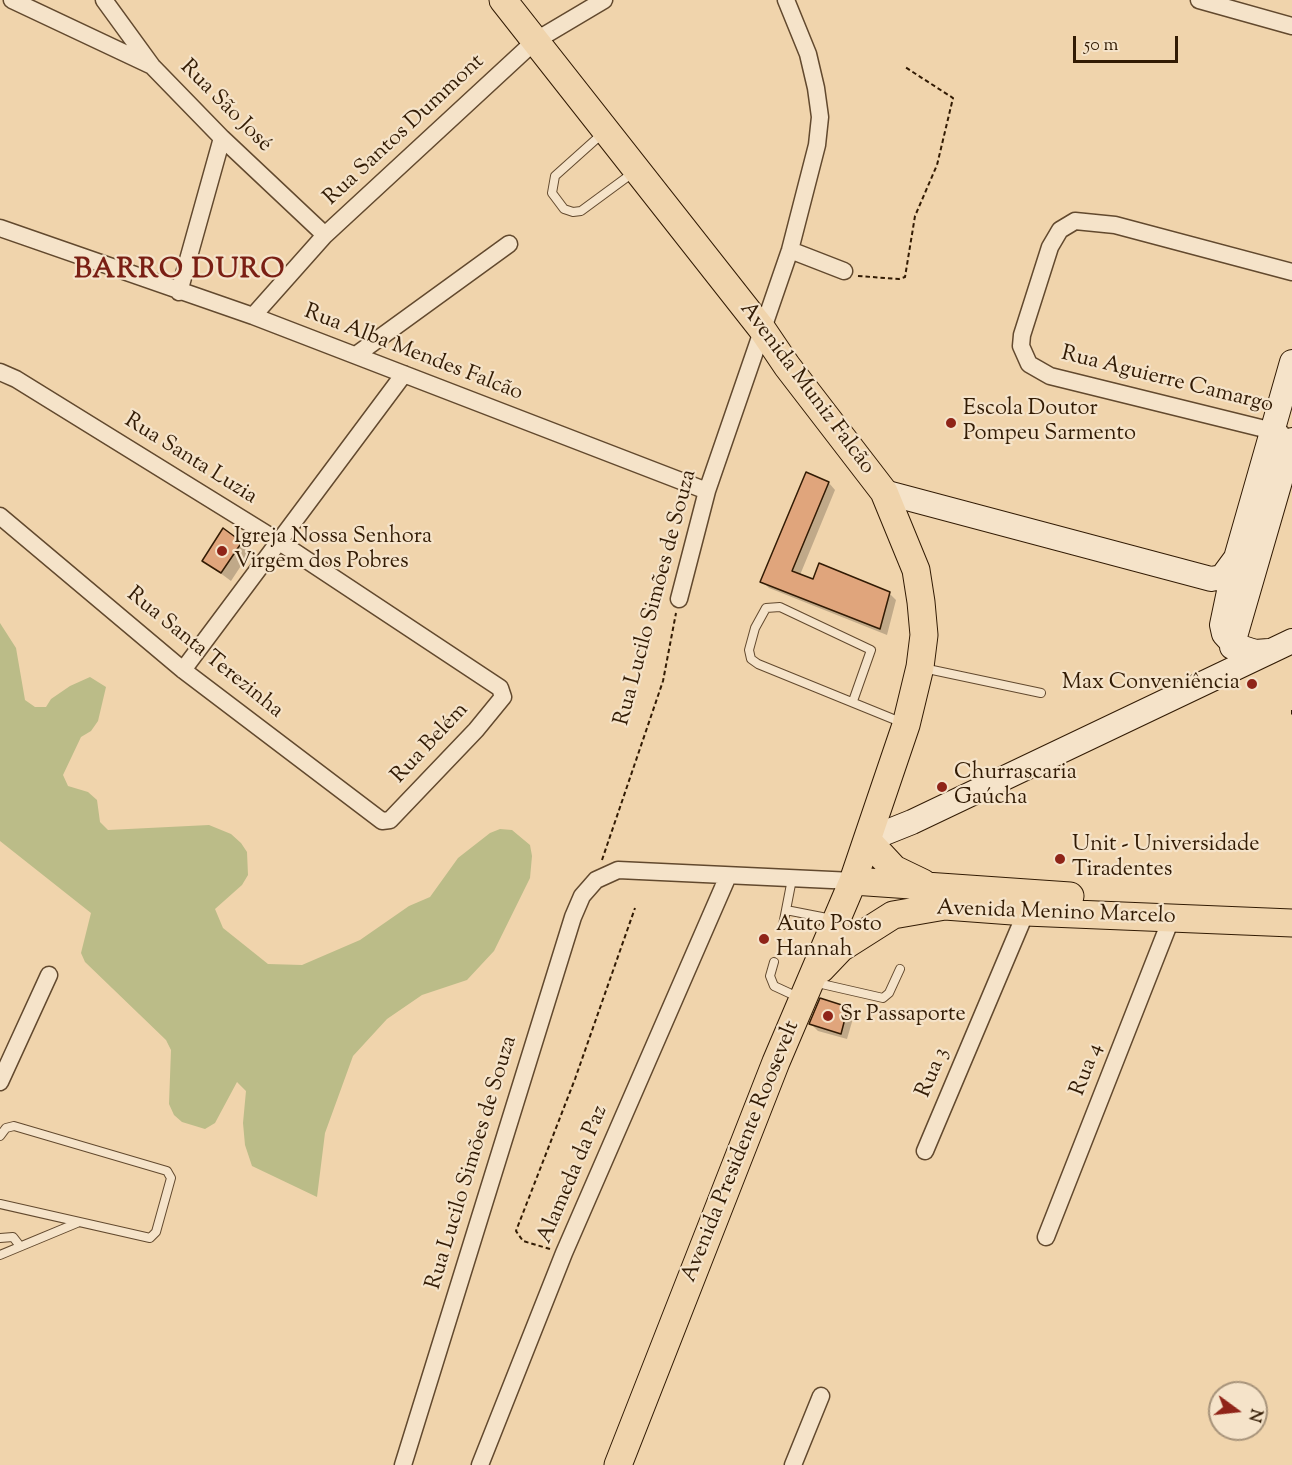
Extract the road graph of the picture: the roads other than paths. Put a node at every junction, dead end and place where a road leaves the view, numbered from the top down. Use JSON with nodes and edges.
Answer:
{"nodes":[{"id":1,"x":12,"y":0,"type":"edge"},
{"id":2,"x":104,"y":0,"type":"edge"},
{"id":3,"x":503,"y":0,"type":"edge"},
{"id":4,"x":604,"y":0,"type":"edge"},
{"id":5,"x":786,"y":0,"type":"edge"},
{"id":6,"x":1199,"y":0,"type":"edge"},
{"id":7,"x":1292,"y":26,"type":"edge"},
{"id":8,"x":535,"y":41,"type":"junction"},
{"id":9,"x":152,"y":66,"type":"junction"},
{"id":10,"x":606,"y":131,"type":"junction"},
{"id":11,"x":222,"y":138,"type":"junction"},
{"id":12,"x":636,"y":170,"type":"junction"},
{"id":13,"x":0,"y":228,"type":"edge"},
{"id":14,"x":326,"y":235,"type":"junction"},
{"id":15,"x":509,"y":244,"type":"dead end"},
{"id":16,"x":789,"y":250,"type":"junction"},
{"id":17,"x":844,"y":272,"type":"road end"},
{"id":18,"x":1292,"y":272,"type":"edge"},
{"id":19,"x":179,"y":292,"type":"junction"},
{"id":20,"x":253,"y":316,"type":"junction"},
{"id":21,"x":762,"y":329,"type":"junction"},
{"id":22,"x":356,"y":355,"type":"junction"},
{"id":23,"x":1292,"y":362,"type":"edge"},
{"id":24,"x":0,"y":372,"type":"edge"},
{"id":25,"x":404,"y":374,"type":"junction"},
{"id":26,"x":1286,"y":436,"type":"edge"},
{"id":27,"x":707,"y":491,"type":"junction"},
{"id":28,"x":884,"y":492,"type":"junction"},
{"id":29,"x":0,"y":516,"type":"edge"},
{"id":30,"x":278,"y":542,"type":"junction"},
{"id":31,"x":1236,"y":558,"type":"junction"},
{"id":32,"x":679,"y":599,"type":"road end"},
{"id":33,"x":1234,"y":645,"type":"junction"},
{"id":34,"x":1281,"y":646,"type":"edge"},
{"id":35,"x":920,"y":667,"type":"junction"},
{"id":36,"x":183,"y":670,"type":"junction"},
{"id":37,"x":1201,"y":683,"type":"junction"},
{"id":38,"x":503,"y":691,"type":"joint"},
{"id":39,"x":1041,"y":693,"type":"dead end"},
{"id":40,"x":853,"y":701,"type":"junction"},
{"id":41,"x":906,"y":725,"type":"junction"},
{"id":42,"x":385,"y":822,"type":"joint"},
{"id":43,"x":867,"y":840,"type":"junction"},
{"id":44,"x":728,"y":876,"type":"junction"},
{"id":45,"x":792,"y":879,"type":"junction"},
{"id":46,"x":853,"y":881,"type":"junction"},
{"id":47,"x":938,"y":888,"type":"junction"},
{"id":48,"x":786,"y":910,"type":"junction"},
{"id":49,"x":1292,"y":910,"type":"edge"},
{"id":50,"x":1026,"y":912,"type":"junction"},
{"id":51,"x":1171,"y":919,"type":"junction"},
{"id":52,"x":836,"y":920,"type":"junction"},
{"id":53,"x":1292,"y":923,"type":"edge"},
{"id":54,"x":783,"y":925,"type":"dead end"},
{"id":55,"x":774,"y":962,"type":"dead end"},
{"id":56,"x":900,"y":969,"type":"dead end"},
{"id":57,"x":49,"y":975,"type":"dead end"},
{"id":58,"x":806,"y":990,"type":"junction"},
{"id":59,"x":0,"y":1082,"type":"edge"},
{"id":60,"x":0,"y":1136,"type":"edge"},
{"id":61,"x":925,"y":1151,"type":"dead end"},
{"id":62,"x":0,"y":1203,"type":"edge"},
{"id":63,"x":78,"y":1222,"type":"junction"},
{"id":64,"x":0,"y":1238,"type":"edge"},
{"id":65,"x":1046,"y":1238,"type":"dead end"},
{"id":66,"x":20,"y":1246,"type":"junction"},
{"id":67,"x":0,"y":1255,"type":"edge"},
{"id":68,"x":821,"y":1396,"type":"dead end"},
{"id":69,"x":403,"y":1465,"type":"edge"},
{"id":70,"x":480,"y":1465,"type":"edge"},
{"id":71,"x":618,"y":1465,"type":"edge"},
{"id":72,"x":793,"y":1465,"type":"edge"}],
"edges":[{"from":1,"to":9,"type":"street"},
{"from":2,"to":9,"type":"street","name":"Rua São José"},
{"from":3,"to":8,"type":"main road","name":"Avenida Muniz Falcão"},
{"from":4,"to":8,"type":"street","name":"Rua Santos Dummont"},
{"from":5,"to":16,"type":"street","name":"Rua Lucilo Simões de Souza"},
{"from":6,"to":7,"type":"street"},
{"from":8,"to":10,"type":"main road","name":"Avenida Muniz Falcão"},
{"from":8,"to":14,"type":"street","name":"Rua Santos Dummont"},
{"from":9,"to":11,"type":"street","name":"Rua São José"},
{"from":10,"to":12,"type":"main road","name":"Avenida Muniz Falcão"},
{"from":10,"to":12,"type":"lane"},
{"from":11,"to":14,"type":"street","name":"Rua São José"},
{"from":11,"to":19,"type":"street"},
{"from":12,"to":21,"type":"main road","name":"Avenida Muniz Falcão"},
{"from":13,"to":19,"type":"street","name":"Rua Alba Mendes Falcão"},
{"from":14,"to":20,"type":"street","name":"Rua Santos Dummont"},
{"from":15,"to":22,"type":"street"},
{"from":16,"to":17,"type":"street"},
{"from":16,"to":21,"type":"street","name":"Rua Lucilo Simões de Souza"},
{"from":18,"to":26,"type":"street","name":"Rua Aguierre Camargo"},
{"from":19,"to":20,"type":"street","name":"Rua Alba Mendes Falcão"},
{"from":20,"to":22,"type":"street","name":"Rua Alba Mendes Falcão"},
{"from":21,"to":27,"type":"street","name":"Rua Lucilo Simões de Souza"},
{"from":21,"to":28,"type":"main road","name":"Avenida Muniz Falcão"},
{"from":22,"to":25,"type":"street","name":"Rua Alba Mendes Falcão"},
{"from":23,"to":26,"type":"main road"},
{"from":24,"to":30,"type":"street","name":"Rua Santa Luzia"},
{"from":25,"to":27,"type":"street","name":"Rua Alba Mendes Falcão"},
{"from":25,"to":30,"type":"street"},
{"from":26,"to":31,"type":"main road"},
{"from":26,"to":33,"type":"main road"},
{"from":27,"to":32,"type":"street","name":"Rua Lucilo Simões de Souza"},
{"from":28,"to":31,"type":"main road"},
{"from":28,"to":35,"type":"main road","name":"Avenida Muniz Falcão"},
{"from":29,"to":36,"type":"street","name":"Rua Santa Terezinha"},
{"from":30,"to":36,"type":"street"},
{"from":30,"to":38,"type":"street","name":"Rua Santa Luzia"},
{"from":31,"to":33,"type":"main road"},
{"from":33,"to":34,"type":"main road"},
{"from":33,"to":37,"type":"main road"},
{"from":34,"to":37,"type":"main road"},
{"from":35,"to":39,"type":"lane"},
{"from":35,"to":41,"type":"main road","name":"Avenida Muniz Falcão"},
{"from":36,"to":42,"type":"street","name":"Rua Santa Terezinha"},
{"from":37,"to":43,"type":"main road"},
{"from":38,"to":42,"type":"street","name":"Rua Belém"},
{"from":40,"to":40,"type":"lane"},
{"from":40,"to":41,"type":"lane"},
{"from":41,"to":43,"type":"main road","name":"Avenida Muniz Falcão"},
{"from":43,"to":46,"type":"main road","name":"Avenida Presidente Roosevelt"},
{"from":43,"to":47,"type":"main road"},
{"from":44,"to":45,"type":"street"},
{"from":44,"to":69,"type":"street","name":"Rua Lucilo Simões de Souza"},
{"from":44,"to":70,"type":"street","name":"Alameda da Paz"},
{"from":45,"to":46,"type":"street"},
{"from":45,"to":48,"type":"lane"},
{"from":46,"to":47,"type":"main road","name":"Avenida Menino Marcelo"},
{"from":46,"to":52,"type":"main road","name":"Avenida Presidente Roosevelt"},
{"from":47,"to":49,"type":"main road","name":"Avenida Menino Marcelo"},
{"from":48,"to":52,"type":"lane"},
{"from":48,"to":54,"type":"lane"},
{"from":50,"to":51,"type":"main road","name":"Avenida Menino Marcelo"},
{"from":50,"to":58,"type":"main road","name":"Avenida Menino Marcelo"},
{"from":50,"to":61,"type":"street","name":"Rua 3"},
{"from":51,"to":53,"type":"main road","name":"Avenida Menino Marcelo"},
{"from":51,"to":65,"type":"street","name":"Rua 4"},
{"from":52,"to":58,"type":"main road","name":"Avenida Presidente Roosevelt"},
{"from":55,"to":58,"type":"lane"},
{"from":56,"to":58,"type":"lane"},
{"from":57,"to":59,"type":"street"},
{"from":58,"to":71,"type":"main road","name":"Avenida Presidente Roosevelt"},
{"from":60,"to":63,"type":"lane"},
{"from":62,"to":63,"type":"lane"},
{"from":63,"to":66,"type":"lane"},
{"from":64,"to":66,"type":"lane"},
{"from":66,"to":67,"type":"lane"},
{"from":68,"to":72,"type":"street"}]}
